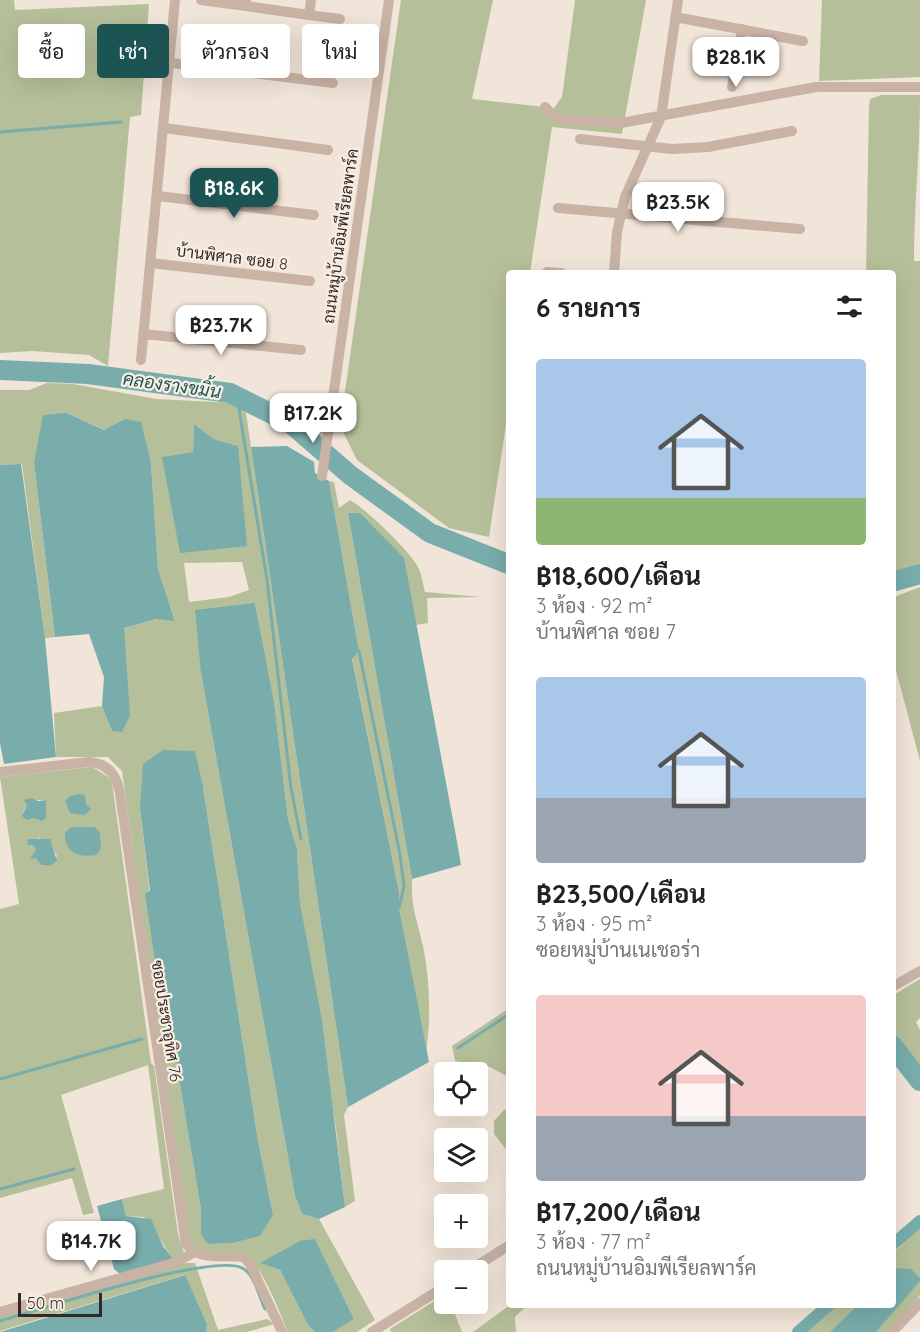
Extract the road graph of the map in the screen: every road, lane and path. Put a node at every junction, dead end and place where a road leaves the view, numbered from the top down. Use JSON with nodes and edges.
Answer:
{"nodes":[{"id":1,"x":175,"y":0,"type":"edge"},
{"id":2,"x":201,"y":0,"type":"edge"},
{"id":3,"x":311,"y":0,"type":"edge"},
{"id":4,"x":389,"y":0,"type":"edge"},
{"id":5,"x":678,"y":0,"type":"edge"},
{"id":6,"x":246,"y":3,"type":"edge"},
{"id":7,"x":309,"y":15,"type":"junction"},
{"id":8,"x":675,"y":17,"type":"junction"},
{"id":9,"x":340,"y":19,"type":"dead end"},
{"id":10,"x":742,"y":29,"type":"junction"},
{"id":11,"x":803,"y":41,"type":"dead end"},
{"id":12,"x":171,"y":63,"type":"junction"},
{"id":13,"x":333,"y":83,"type":"dead end"},
{"id":14,"x":732,"y":87,"type":"dead end"},
{"id":15,"x":920,"y":87,"type":"edge"},
{"id":16,"x":545,"y":107,"type":"dead end"},
{"id":17,"x":661,"y":117,"type":"junction"},
{"id":18,"x":164,"y":128,"type":"junction"},
{"id":19,"x":792,"y":131,"type":"dead end"},
{"id":20,"x":580,"y":139,"type":"dead end"},
{"id":21,"x":649,"y":147,"type":"junction"},
{"id":22,"x":328,"y":150,"type":"dead end"},
{"id":23,"x":158,"y":196,"type":"junction"},
{"id":24,"x":558,"y":208,"type":"dead end"},
{"id":25,"x":620,"y":213,"type":"junction"},
{"id":26,"x":314,"y":214,"type":"dead end"},
{"id":27,"x":800,"y":229,"type":"dead end"},
{"id":28,"x":150,"y":263,"type":"junction"},
{"id":29,"x":614,"y":270,"type":"edge"},
{"id":30,"x":310,"y":281,"type":"dead end"},
{"id":31,"x":144,"y":334,"type":"junction"},
{"id":32,"x":301,"y":350,"type":"dead end"},
{"id":33,"x":141,"y":360,"type":"dead end"},
{"id":34,"x":322,"y":476,"type":"dead end"},
{"id":35,"x":0,"y":772,"type":"edge"},
{"id":36,"x":920,"y":971,"type":"edge"},
{"id":37,"x":896,"y":985,"type":"edge"},
{"id":38,"x":506,"y":1247,"type":"edge"},
{"id":39,"x":193,"y":1252,"type":"junction"},
{"id":40,"x":486,"y":1260,"type":"edge"},
{"id":41,"x":434,"y":1293,"type":"edge"},
{"id":42,"x":920,"y":1303,"type":"edge"},
{"id":43,"x":0,"y":1312,"type":"edge"},
{"id":44,"x":282,"y":1332,"type":"edge"},
{"id":45,"x":372,"y":1332,"type":"edge"},
{"id":46,"x":892,"y":1332,"type":"edge"}],
"edges":[{"from":1,"to":12,"type":"street"},
{"from":2,"to":6,"type":"street"},
{"from":3,"to":7,"type":"street"},
{"from":4,"to":34,"type":"street","name":"ถนนหมู่บ้านอิมพีเรียลพาร์ค"},
{"from":5,"to":8,"type":"street"},
{"from":6,"to":7,"type":"street"},
{"from":7,"to":9,"type":"street"},
{"from":8,"to":10,"type":"street"},
{"from":8,"to":17,"type":"street"},
{"from":10,"to":11,"type":"street"},
{"from":10,"to":14,"type":"street"},
{"from":12,"to":13,"type":"street"},
{"from":12,"to":18,"type":"street"},
{"from":15,"to":17,"type":"street"},
{"from":16,"to":17,"type":"street"},
{"from":17,"to":21,"type":"street"},
{"from":18,"to":22,"type":"street"},
{"from":18,"to":23,"type":"street"},
{"from":19,"to":21,"type":"street"},
{"from":20,"to":21,"type":"street"},
{"from":21,"to":25,"type":"street"},
{"from":23,"to":26,"type":"street"},
{"from":23,"to":28,"type":"street"},
{"from":24,"to":25,"type":"street"},
{"from":25,"to":27,"type":"street"},
{"from":25,"to":29,"type":"street"},
{"from":28,"to":30,"type":"street","name":"บ้านพิศาล ซอย 8"},
{"from":28,"to":31,"type":"street"},
{"from":31,"to":32,"type":"street"},
{"from":31,"to":33,"type":"street"},
{"from":35,"to":39,"type":"street","name":"ซอยประชาอุทิศ 76"},
{"from":36,"to":37,"type":"street"},
{"from":38,"to":40,"type":"street"},
{"from":39,"to":43,"type":"street"},
{"from":39,"to":44,"type":"street"},
{"from":41,"to":45,"type":"street"},
{"from":42,"to":46,"type":"street"}]}
